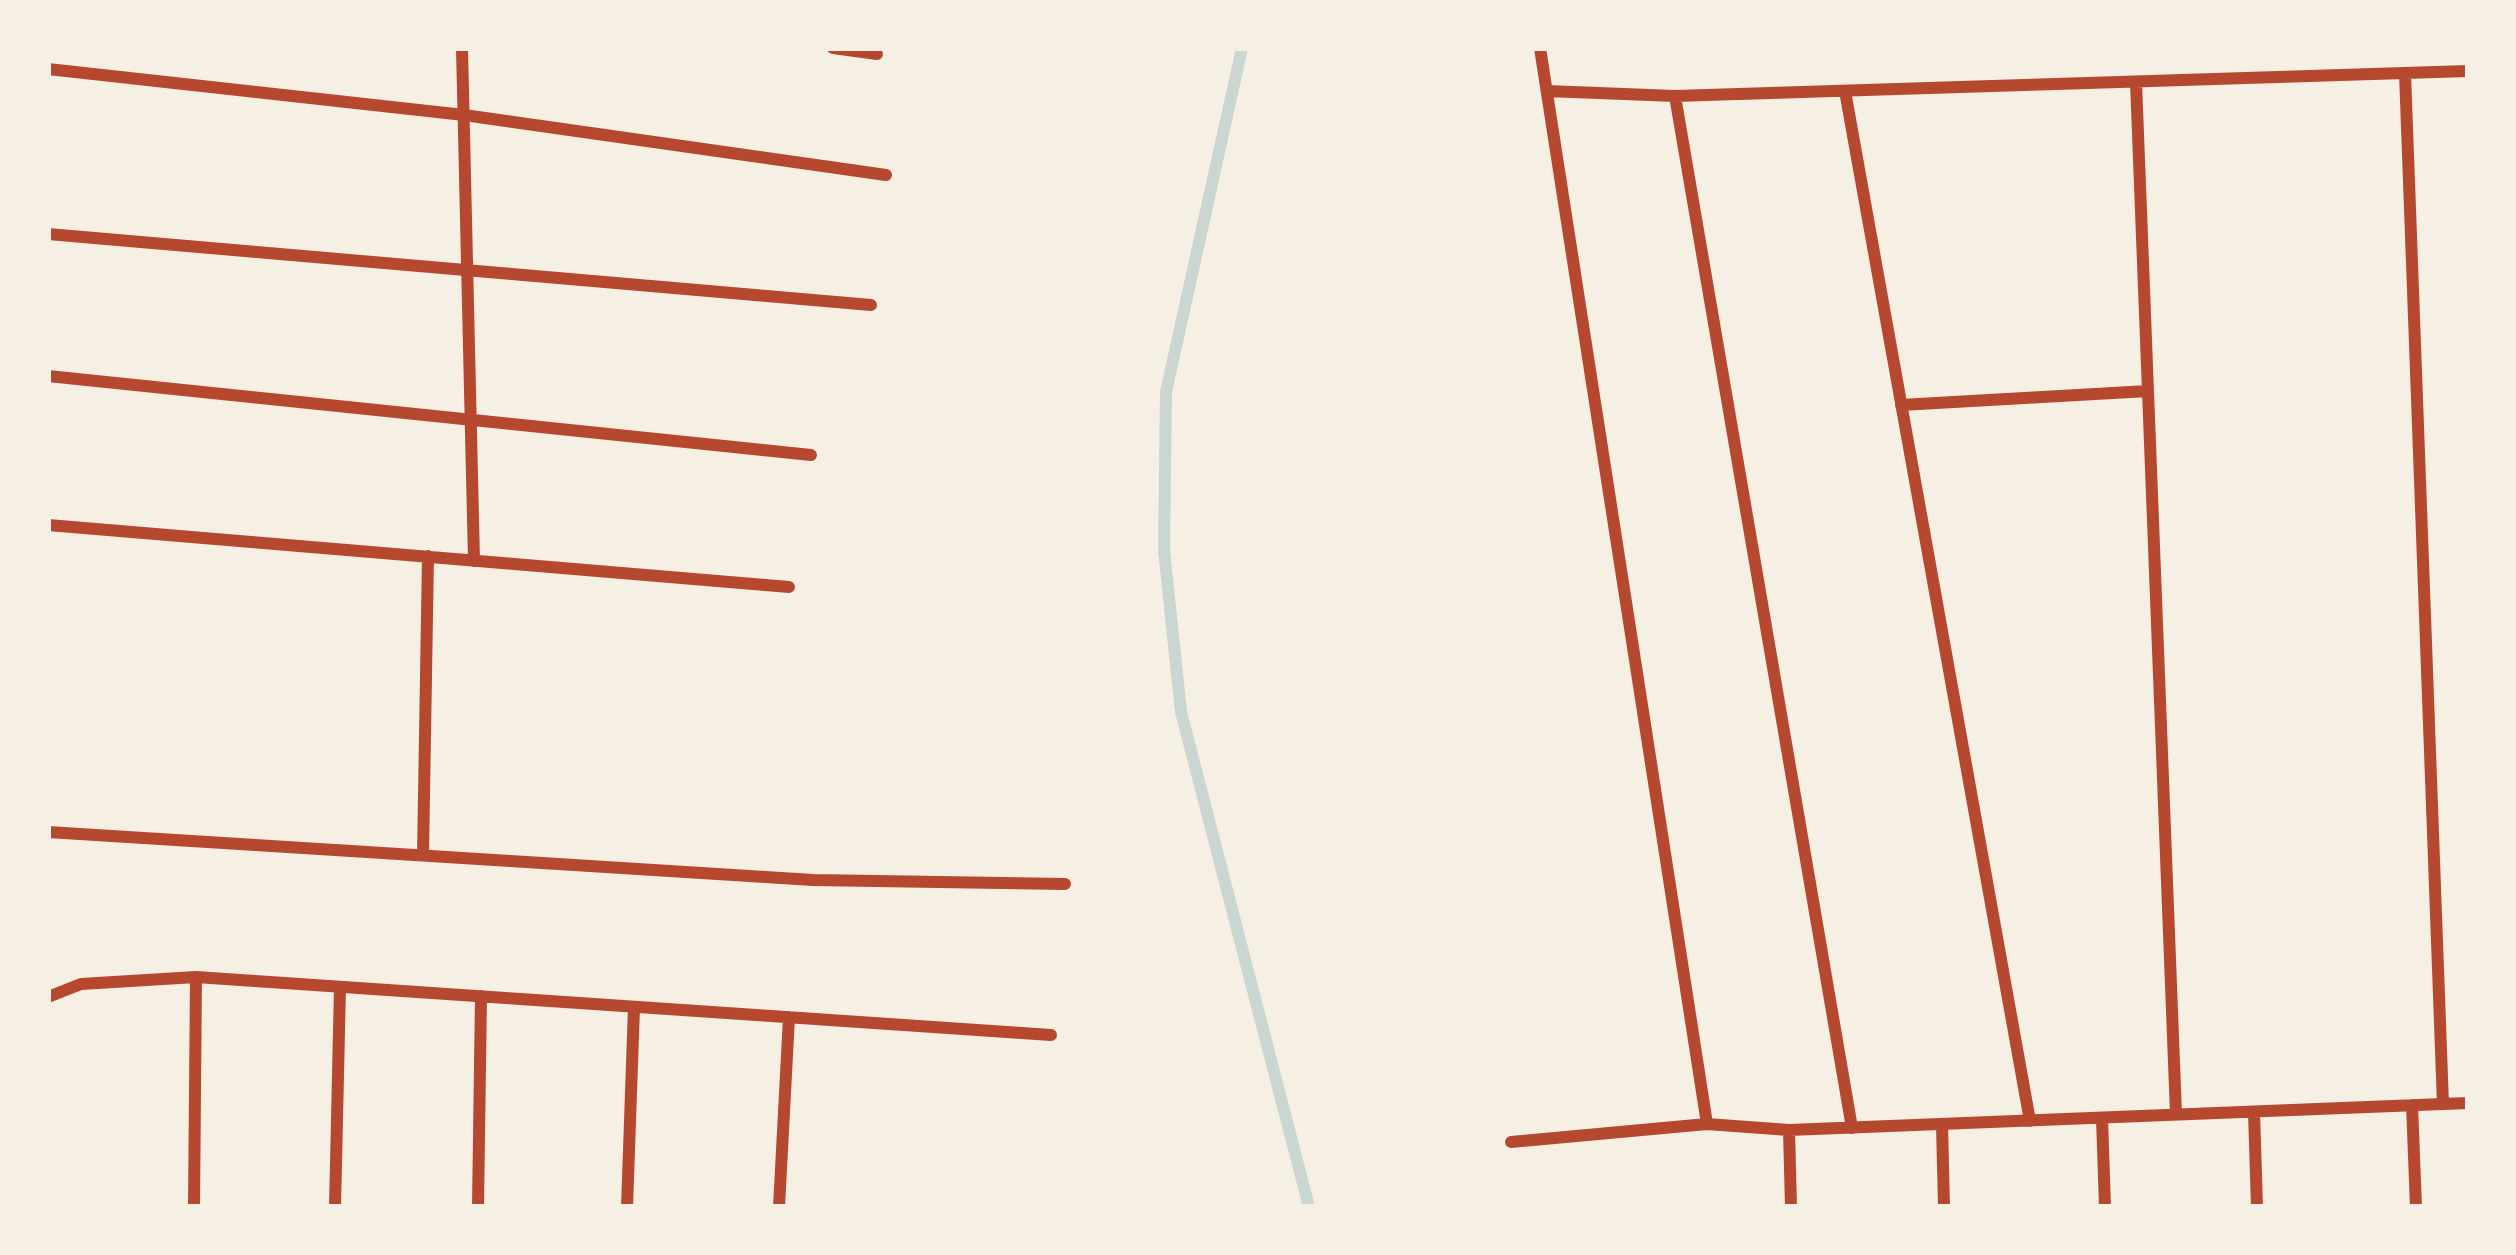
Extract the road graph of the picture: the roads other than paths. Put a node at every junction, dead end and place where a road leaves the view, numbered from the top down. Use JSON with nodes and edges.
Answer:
{"nodes":[{"id":1,"x":462,"y":48,"type":"edge"},
{"id":2,"x":833,"y":48,"type":"edge"},
{"id":3,"x":1540,"y":48,"type":"edge"},
{"id":4,"x":877,"y":54,"type":"dead end"},
{"id":5,"x":48,"y":68,"type":"edge"},
{"id":6,"x":2468,"y":71,"type":"edge"},
{"id":7,"x":2405,"y":73,"type":"junction"},
{"id":8,"x":2136,"y":82,"type":"junction"},
{"id":9,"x":1846,"y":91,"type":"junction"},
{"id":10,"x":1547,"y":92,"type":"junction"},
{"id":11,"x":1675,"y":96,"type":"junction"},
{"id":12,"x":464,"y":115,"type":"junction"},
{"id":13,"x":886,"y":175,"type":"dead end"},
{"id":14,"x":48,"y":234,"type":"edge"},
{"id":15,"x":467,"y":271,"type":"junction"},
{"id":16,"x":871,"y":305,"type":"dead end"},
{"id":17,"x":48,"y":376,"type":"edge"},
{"id":18,"x":2148,"y":391,"type":"junction"},
{"id":19,"x":1901,"y":405,"type":"junction"},
{"id":20,"x":471,"y":422,"type":"junction"},
{"id":21,"x":811,"y":454,"type":"dead end"},
{"id":22,"x":48,"y":525,"type":"edge"},
{"id":23,"x":428,"y":556,"type":"junction"},
{"id":24,"x":475,"y":561,"type":"junction"},
{"id":25,"x":789,"y":586,"type":"dead end"},
{"id":26,"x":48,"y":832,"type":"edge"},
{"id":27,"x":423,"y":855,"type":"junction"},
{"id":28,"x":1066,"y":884,"type":"dead end"},
{"id":29,"x":196,"y":977,"type":"junction"},
{"id":30,"x":340,"y":987,"type":"junction"},
{"id":31,"x":482,"y":996,"type":"junction"},
{"id":32,"x":48,"y":997,"type":"edge"},
{"id":33,"x":634,"y":1007,"type":"junction"},
{"id":34,"x":789,"y":1017,"type":"junction"},
{"id":35,"x":1052,"y":1035,"type":"dead end"},
{"id":36,"x":2468,"y":1103,"type":"edge"},
{"id":37,"x":2443,"y":1104,"type":"junction"},
{"id":38,"x":2412,"y":1105,"type":"junction"},
{"id":39,"x":2254,"y":1112,"type":"junction"},
{"id":40,"x":2176,"y":1114,"type":"junction"},
{"id":41,"x":2102,"y":1118,"type":"junction"},
{"id":42,"x":2030,"y":1121,"type":"junction"},
{"id":43,"x":1707,"y":1124,"type":"junction"},
{"id":44,"x":1942,"y":1124,"type":"junction"},
{"id":45,"x":1852,"y":1128,"type":"junction"},
{"id":46,"x":1790,"y":1130,"type":"junction"},
{"id":47,"x":1511,"y":1142,"type":"dead end"},
{"id":48,"x":194,"y":1207,"type":"edge"},
{"id":49,"x":335,"y":1207,"type":"edge"},
{"id":50,"x":478,"y":1207,"type":"edge"},
{"id":51,"x":627,"y":1207,"type":"edge"},
{"id":52,"x":779,"y":1207,"type":"edge"},
{"id":53,"x":1790,"y":1207,"type":"edge"},
{"id":54,"x":1944,"y":1207,"type":"edge"},
{"id":55,"x":2105,"y":1207,"type":"edge"},
{"id":56,"x":2258,"y":1207,"type":"edge"},
{"id":57,"x":2416,"y":1207,"type":"edge"}],
"edges":[{"from":1,"to":12,"type":"street"},
{"from":2,"to":4,"type":"street"},
{"from":3,"to":10,"type":"street"},
{"from":5,"to":12,"type":"street"},
{"from":6,"to":7,"type":"street"},
{"from":7,"to":8,"type":"street"},
{"from":7,"to":37,"type":"street"},
{"from":8,"to":9,"type":"street"},
{"from":8,"to":18,"type":"street"},
{"from":9,"to":11,"type":"street"},
{"from":9,"to":19,"type":"street"},
{"from":10,"to":11,"type":"street"},
{"from":10,"to":43,"type":"street"},
{"from":11,"to":45,"type":"street"},
{"from":12,"to":13,"type":"street"},
{"from":12,"to":15,"type":"street"},
{"from":14,"to":15,"type":"street"},
{"from":15,"to":16,"type":"street"},
{"from":15,"to":20,"type":"street"},
{"from":17,"to":20,"type":"street"},
{"from":18,"to":19,"type":"street"},
{"from":18,"to":40,"type":"street"},
{"from":19,"to":42,"type":"street"},
{"from":20,"to":21,"type":"street"},
{"from":20,"to":24,"type":"street"},
{"from":22,"to":23,"type":"street"},
{"from":23,"to":24,"type":"street"},
{"from":23,"to":27,"type":"street"},
{"from":24,"to":25,"type":"street"},
{"from":26,"to":27,"type":"street"},
{"from":27,"to":28,"type":"street"},
{"from":29,"to":30,"type":"street"},
{"from":29,"to":32,"type":"street"},
{"from":29,"to":48,"type":"street"},
{"from":30,"to":31,"type":"street"},
{"from":30,"to":49,"type":"street"},
{"from":31,"to":33,"type":"street"},
{"from":31,"to":50,"type":"street"},
{"from":33,"to":34,"type":"street"},
{"from":33,"to":51,"type":"street"},
{"from":34,"to":35,"type":"street"},
{"from":34,"to":52,"type":"street"},
{"from":36,"to":37,"type":"street"},
{"from":37,"to":38,"type":"street"},
{"from":38,"to":39,"type":"street"},
{"from":38,"to":57,"type":"street"},
{"from":39,"to":40,"type":"street"},
{"from":39,"to":56,"type":"street"},
{"from":40,"to":41,"type":"street"},
{"from":41,"to":42,"type":"street"},
{"from":41,"to":55,"type":"street"},
{"from":42,"to":44,"type":"street"},
{"from":43,"to":46,"type":"street"},
{"from":43,"to":47,"type":"street"},
{"from":44,"to":45,"type":"street"},
{"from":44,"to":54,"type":"street"},
{"from":45,"to":46,"type":"street"},
{"from":46,"to":53,"type":"street"}]}
